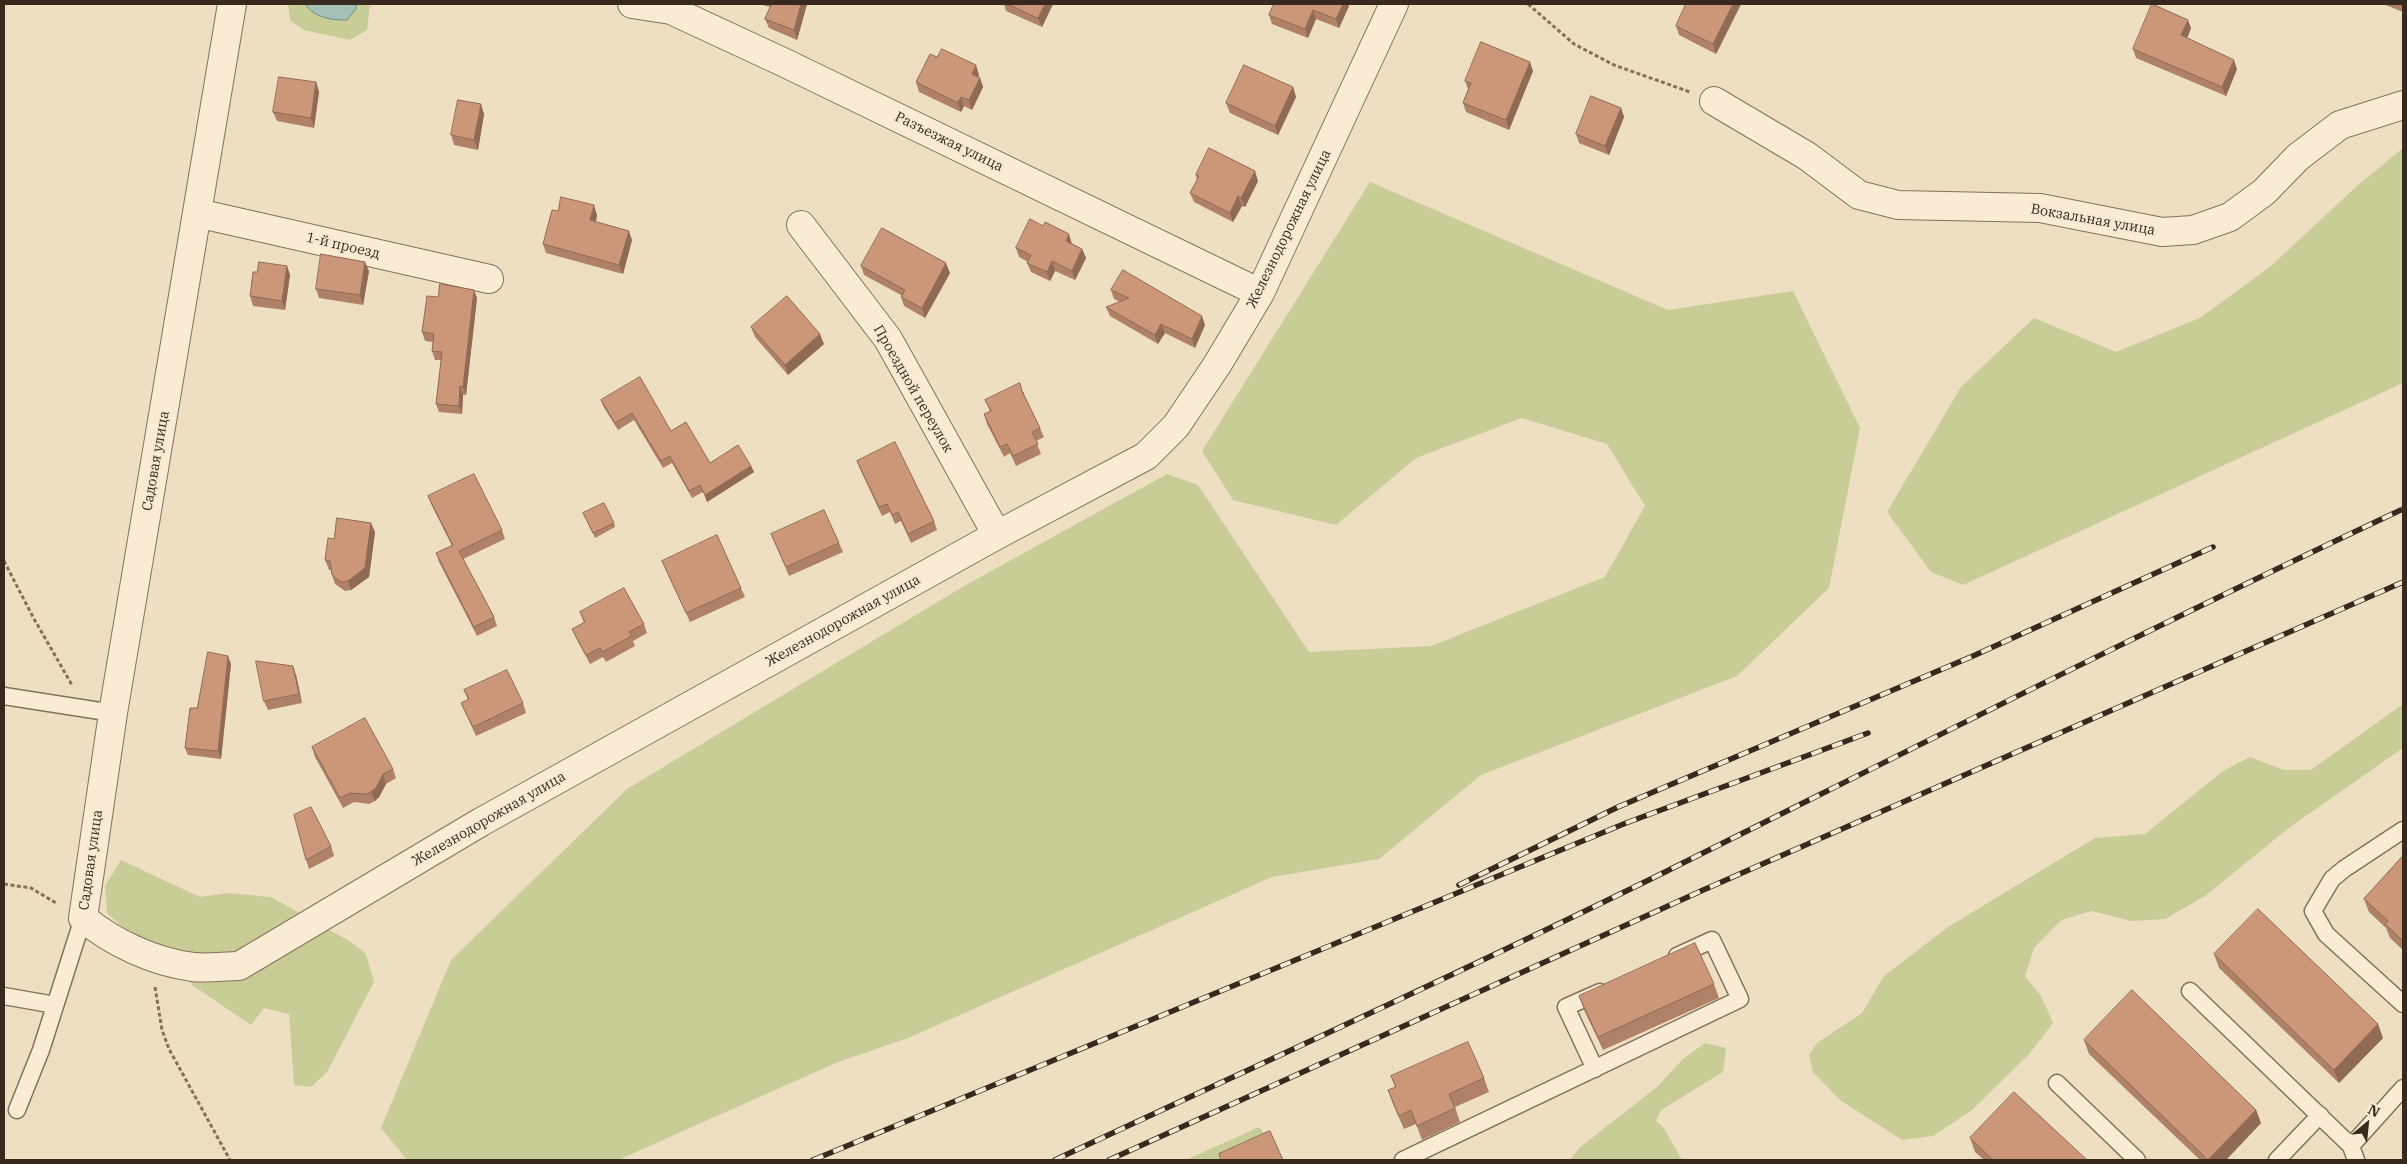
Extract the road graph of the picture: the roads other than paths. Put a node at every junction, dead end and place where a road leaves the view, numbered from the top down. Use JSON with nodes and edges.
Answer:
{"nodes":[{"id":1,"x":232,"y":4,"type":"edge"},
{"id":2,"x":632,"y":4,"type":"edge"},
{"id":3,"x":1394,"y":4,"type":"edge"},
{"id":4,"x":672,"y":7,"type":"edge"},
{"id":5,"x":1714,"y":101,"type":"road end"},
{"id":6,"x":2403,"y":105,"type":"edge"},
{"id":7,"x":197,"y":213,"type":"junction"},
{"id":8,"x":802,"y":225,"type":"dead end"},
{"id":9,"x":488,"y":278,"type":"dead end"},
{"id":10,"x":1260,"y":293,"type":"junction"},
{"id":11,"x":997,"y":535,"type":"junction"},
{"id":12,"x":4,"y":696,"type":"edge"},
{"id":13,"x":113,"y":713,"type":"junction"},
{"id":14,"x":2403,"y":830,"type":"edge"},
{"id":15,"x":83,"y":918,"type":"junction"},
{"id":16,"x":1660,"y":964,"type":"edge"},
{"id":17,"x":1617,"y":983,"type":"edge"},
{"id":18,"x":2190,"y":991,"type":"dead end"},
{"id":19,"x":4,"y":996,"type":"edge"},
{"id":20,"x":2403,"y":1004,"type":"edge"},
{"id":21,"x":55,"y":1005,"type":"junction"},
{"id":22,"x":1595,"y":1069,"type":"junction"},
{"id":23,"x":2057,"y":1083,"type":"dead end"},
{"id":24,"x":2403,"y":1088,"type":"edge"},
{"id":25,"x":17,"y":1110,"type":"dead end"},
{"id":26,"x":2320,"y":1116,"type":"junction"},
{"id":27,"x":2354,"y":1153,"type":"edge"},
{"id":28,"x":1403,"y":1160,"type":"edge"},
{"id":29,"x":2137,"y":1160,"type":"edge"},
{"id":30,"x":2277,"y":1160,"type":"edge"}],
"edges":[{"from":1,"to":7,"type":"street","name":"Садовая улица"},
{"from":2,"to":4,"type":"street","name":"Разъезжая улица"},
{"from":3,"to":10,"type":"street","name":"Железнодорожная улица"},
{"from":4,"to":10,"type":"street","name":"Разъезжая улица"},
{"from":5,"to":6,"type":"street","name":"Вокзальная улица"},
{"from":7,"to":9,"type":"street","name":"1-й проезд"},
{"from":7,"to":13,"type":"street","name":"Садовая улица"},
{"from":8,"to":11,"type":"street","name":"Проездной переулок"},
{"from":10,"to":11,"type":"street","name":"Железнодорожная улица"},
{"from":11,"to":15,"type":"street","name":"Железнодорожная улица"},
{"from":12,"to":13,"type":"lane"},
{"from":13,"to":15,"type":"street","name":"Садовая улица"},
{"from":14,"to":20,"type":"lane"},
{"from":15,"to":21,"type":"lane"},
{"from":16,"to":22,"type":"lane"},
{"from":17,"to":22,"type":"lane"},
{"from":18,"to":26,"type":"lane"},
{"from":19,"to":21,"type":"lane"},
{"from":21,"to":25,"type":"lane"},
{"from":22,"to":28,"type":"lane"},
{"from":23,"to":29,"type":"lane"},
{"from":24,"to":27,"type":"lane"},
{"from":26,"to":27,"type":"lane"},
{"from":26,"to":30,"type":"lane"}]}
